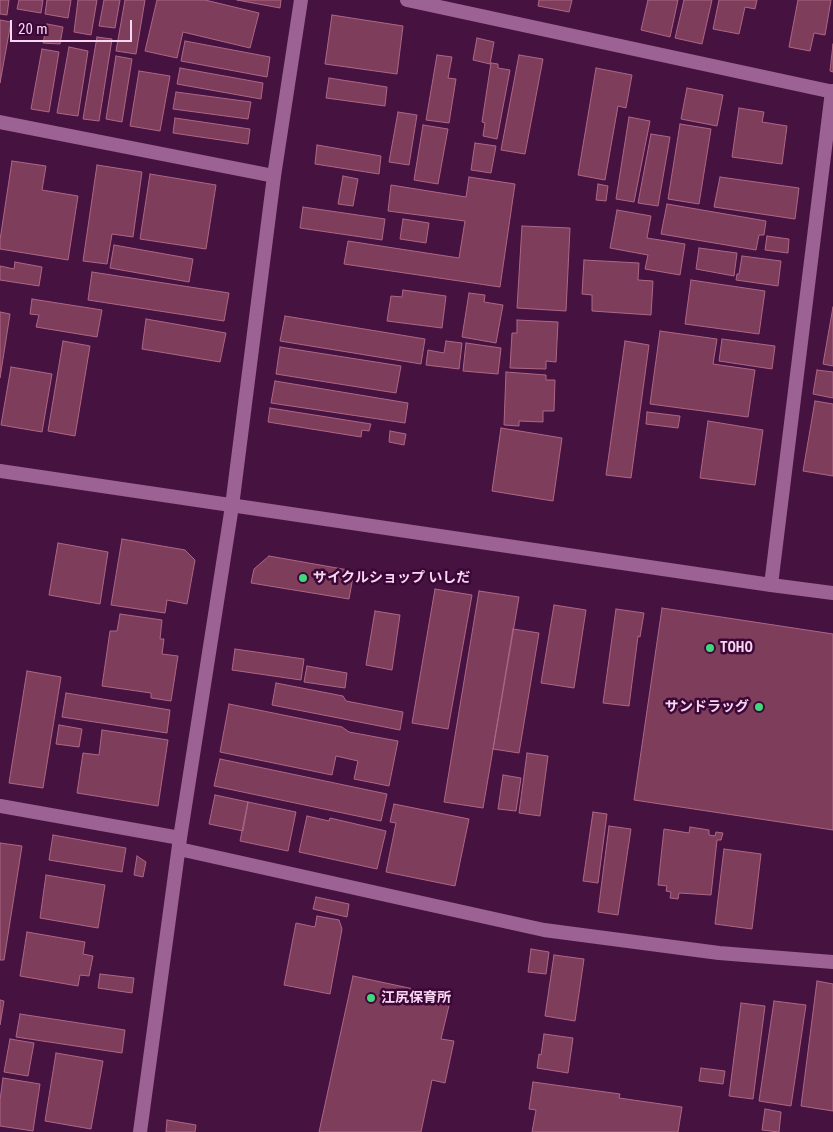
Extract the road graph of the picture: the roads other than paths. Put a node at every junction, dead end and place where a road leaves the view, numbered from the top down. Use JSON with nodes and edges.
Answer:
{"nodes":[{"id":1,"x":301,"y":0,"type":"edge"},
{"id":2,"x":407,"y":0,"type":"edge"},
{"id":3,"x":832,"y":91,"type":"edge"},
{"id":4,"x":0,"y":122,"type":"edge"},
{"id":5,"x":274,"y":176,"type":"junction"},
{"id":6,"x":0,"y":472,"type":"edge"},
{"id":7,"x":232,"y":506,"type":"junction"},
{"id":8,"x":771,"y":585,"type":"junction"},
{"id":9,"x":833,"y":593,"type":"edge"},
{"id":10,"x":0,"y":806,"type":"edge"},
{"id":11,"x":180,"y":844,"type":"junction"},
{"id":12,"x":833,"y":962,"type":"edge"},
{"id":13,"x":140,"y":1132,"type":"edge"}],
"edges":[{"from":1,"to":5,"type":"street"},
{"from":2,"to":3,"type":"street"},
{"from":3,"to":8,"type":"street"},
{"from":4,"to":5,"type":"street"},
{"from":5,"to":7,"type":"street"},
{"from":6,"to":7,"type":"street"},
{"from":7,"to":8,"type":"street"},
{"from":7,"to":11,"type":"street"},
{"from":8,"to":9,"type":"street"},
{"from":10,"to":11,"type":"street"},
{"from":11,"to":12,"type":"street"},
{"from":11,"to":13,"type":"street"}]}
